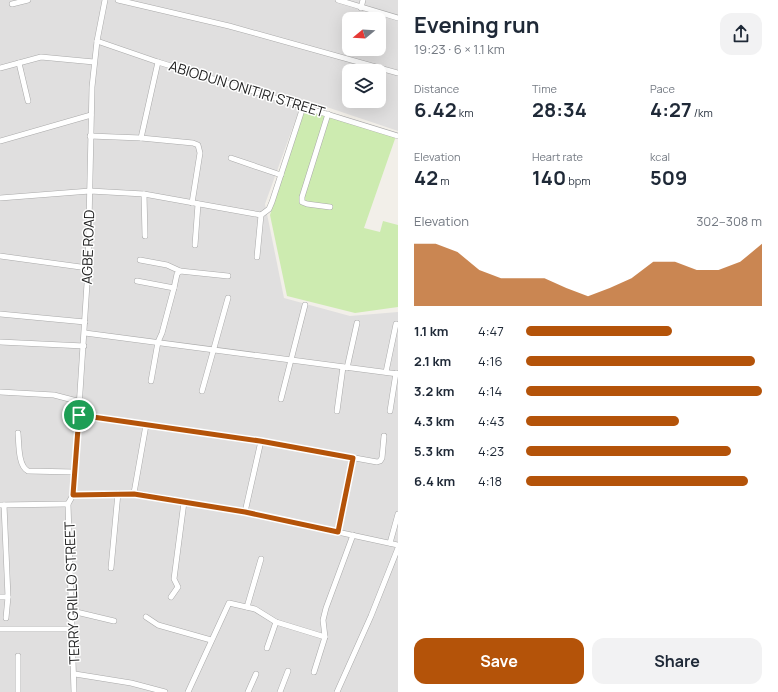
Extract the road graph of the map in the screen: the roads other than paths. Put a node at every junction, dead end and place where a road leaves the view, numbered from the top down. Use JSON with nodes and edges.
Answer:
{"nodes":[{"id":1,"x":28,"y":0,"type":"edge"},
{"id":2,"x":105,"y":0,"type":"edge"},
{"id":3,"x":118,"y":0,"type":"edge"},
{"id":4,"x":338,"y":0,"type":"edge"},
{"id":5,"x":363,"y":0,"type":"edge"},
{"id":6,"x":12,"y":4,"type":"dead end"},
{"id":7,"x":361,"y":8,"type":"junction"},
{"id":8,"x":398,"y":18,"type":"edge"},
{"id":9,"x":97,"y":41,"type":"junction"},
{"id":10,"x":94,"y":62,"type":"junction"},
{"id":11,"x":158,"y":62,"type":"junction"},
{"id":12,"x":19,"y":63,"type":"junction"},
{"id":13,"x":0,"y":68,"type":"edge"},
{"id":14,"x":398,"y":73,"type":"edge"},
{"id":15,"x":28,"y":101,"type":"dead end"},
{"id":16,"x":303,"y":106,"type":"junction"},
{"id":17,"x":328,"y":114,"type":"junction"},
{"id":18,"x":91,"y":115,"type":"junction"},
{"id":19,"x":90,"y":136,"type":"junction"},
{"id":20,"x":398,"y":136,"type":"edge"},
{"id":21,"x":141,"y":138,"type":"junction"},
{"id":22,"x":0,"y":141,"type":"edge"},
{"id":23,"x":231,"y":158,"type":"dead end"},
{"id":24,"x":281,"y":175,"type":"junction"},
{"id":25,"x":90,"y":191,"type":"junction"},
{"id":26,"x":144,"y":194,"type":"junction"},
{"id":27,"x":0,"y":198,"type":"edge"},
{"id":28,"x":195,"y":203,"type":"junction"},
{"id":29,"x":330,"y":208,"type":"dead end"},
{"id":30,"x":261,"y":215,"type":"junction"},
{"id":31,"x":145,"y":236,"type":"dead end"},
{"id":32,"x":195,"y":245,"type":"dead end"},
{"id":33,"x":0,"y":256,"type":"edge"},
{"id":34,"x":257,"y":257,"type":"dead end"},
{"id":35,"x":140,"y":260,"type":"dead end"},
{"id":36,"x":88,"y":268,"type":"junction"},
{"id":37,"x":180,"y":271,"type":"junction"},
{"id":38,"x":228,"y":276,"type":"dead end"},
{"id":39,"x":137,"y":281,"type":"dead end"},
{"id":40,"x":174,"y":288,"type":"junction"},
{"id":41,"x":228,"y":298,"type":"dead end"},
{"id":42,"x":306,"y":305,"type":"dead end"},
{"id":43,"x":0,"y":314,"type":"edge"},
{"id":44,"x":85,"y":322,"type":"junction"},
{"id":45,"x":357,"y":323,"type":"dead end"},
{"id":46,"x":396,"y":324,"type":"dead end"},
{"id":47,"x":84,"y":333,"type":"junction"},
{"id":48,"x":0,"y":342,"type":"edge"},
{"id":49,"x":158,"y":342,"type":"junction"},
{"id":50,"x":84,"y":346,"type":"junction"},
{"id":51,"x":214,"y":349,"type":"junction"},
{"id":52,"x":292,"y":360,"type":"junction"},
{"id":53,"x":345,"y":368,"type":"junction"},
{"id":54,"x":386,"y":372,"type":"junction"},
{"id":55,"x":397,"y":374,"type":"edge"},
{"id":56,"x":151,"y":381,"type":"dead end"},
{"id":57,"x":202,"y":391,"type":"dead end"},
{"id":58,"x":0,"y":392,"type":"edge"},
{"id":59,"x":281,"y":399,"type":"dead end"},
{"id":60,"x":81,"y":402,"type":"junction"},
{"id":61,"x":337,"y":410,"type":"dead end"},
{"id":62,"x":390,"y":411,"type":"dead end"},
{"id":63,"x":79,"y":415,"type":"junction"},
{"id":64,"x":146,"y":425,"type":"junction"},
{"id":65,"x":18,"y":433,"type":"dead end"},
{"id":66,"x":384,"y":436,"type":"dead end"},
{"id":67,"x":260,"y":441,"type":"junction"},
{"id":68,"x":353,"y":458,"type":"junction"},
{"id":69,"x":74,"y":472,"type":"junction"},
{"id":70,"x":118,"y":493,"type":"junction"},
{"id":71,"x":134,"y":494,"type":"junction"},
{"id":72,"x":73,"y":495,"type":"junction"},
{"id":73,"x":184,"y":502,"type":"junction"},
{"id":74,"x":68,"y":504,"type":"junction"},
{"id":75,"x":2,"y":505,"type":"edge"},
{"id":76,"x":245,"y":512,"type":"junction"},
{"id":77,"x":398,"y":514,"type":"edge"},
{"id":78,"x":338,"y":532,"type":"junction"},
{"id":79,"x":353,"y":535,"type":"junction"},
{"id":80,"x":390,"y":543,"type":"junction"},
{"id":81,"x":398,"y":544,"type":"edge"},
{"id":82,"x":398,"y":548,"type":"edge"},
{"id":83,"x":261,"y":559,"type":"dead end"},
{"id":84,"x":111,"y":568,"type":"dead end"},
{"id":85,"x":171,"y":596,"type":"dead end"},
{"id":86,"x":0,"y":597,"type":"edge"},
{"id":87,"x":8,"y":597,"type":"junction"},
{"id":88,"x":247,"y":607,"type":"junction"},
{"id":89,"x":72,"y":611,"type":"junction"},
{"id":90,"x":146,"y":617,"type":"dead end"},
{"id":91,"x":6,"y":618,"type":"dead end"},
{"id":92,"x":114,"y":621,"type":"dead end"},
{"id":93,"x":276,"y":622,"type":"junction"},
{"id":94,"x":0,"y":628,"type":"edge"},
{"id":95,"x":72,"y":629,"type":"junction"},
{"id":96,"x":325,"y":637,"type":"junction"},
{"id":97,"x":211,"y":640,"type":"junction"},
{"id":98,"x":266,"y":648,"type":"dead end"},
{"id":99,"x":18,"y":656,"type":"dead end"},
{"id":100,"x":288,"y":671,"type":"dead end"},
{"id":101,"x":314,"y":672,"type":"dead end"},
{"id":102,"x":75,"y":674,"type":"junction"},
{"id":103,"x":256,"y":674,"type":"dead end"},
{"id":104,"x":18,"y":692,"type":"edge"},
{"id":105,"x":74,"y":692,"type":"edge"},
{"id":106,"x":163,"y":692,"type":"edge"},
{"id":107,"x":188,"y":692,"type":"edge"},
{"id":108,"x":248,"y":692,"type":"edge"},
{"id":109,"x":280,"y":692,"type":"edge"},
{"id":110,"x":337,"y":692,"type":"edge"}],
"edges":[{"from":1,"to":6,"type":"street"},
{"from":2,"to":9,"type":"street","name":"AGBE ROAD"},
{"from":3,"to":14,"type":"street"},
{"from":4,"to":7,"type":"street"},
{"from":5,"to":7,"type":"street"},
{"from":7,"to":8,"type":"street"},
{"from":9,"to":10,"type":"street","name":"AGBE ROAD"},
{"from":9,"to":11,"type":"street","name":"ABIODUN ONITIRI STREET"},
{"from":10,"to":12,"type":"street"},
{"from":10,"to":18,"type":"street","name":"AGBE ROAD"},
{"from":11,"to":16,"type":"street","name":"ABIODUN ONITIRI STREET"},
{"from":11,"to":21,"type":"street"},
{"from":12,"to":13,"type":"street"},
{"from":12,"to":15,"type":"street"},
{"from":16,"to":17,"type":"street","name":"ABIODUN ONITIRI STREET"},
{"from":16,"to":24,"type":"street"},
{"from":17,"to":20,"type":"street","name":"ABIODUN ONITIRI STREET"},
{"from":17,"to":29,"type":"street"},
{"from":18,"to":19,"type":"street","name":"AGBE ROAD"},
{"from":18,"to":22,"type":"street"},
{"from":19,"to":21,"type":"street"},
{"from":19,"to":25,"type":"street","name":"AGBE ROAD"},
{"from":21,"to":28,"type":"street"},
{"from":23,"to":24,"type":"street"},
{"from":24,"to":30,"type":"street"},
{"from":25,"to":26,"type":"street"},
{"from":25,"to":27,"type":"street"},
{"from":25,"to":36,"type":"street","name":"AGBE ROAD"},
{"from":26,"to":28,"type":"street"},
{"from":26,"to":31,"type":"street"},
{"from":28,"to":30,"type":"street"},
{"from":28,"to":32,"type":"street"},
{"from":30,"to":34,"type":"street"},
{"from":33,"to":36,"type":"street"},
{"from":35,"to":37,"type":"street"},
{"from":36,"to":44,"type":"street","name":"AGBE ROAD"},
{"from":37,"to":38,"type":"street"},
{"from":37,"to":40,"type":"street"},
{"from":39,"to":40,"type":"street"},
{"from":40,"to":49,"type":"street"},
{"from":41,"to":51,"type":"street"},
{"from":42,"to":52,"type":"street"},
{"from":43,"to":44,"type":"street"},
{"from":44,"to":47,"type":"street","name":"AGBE ROAD"},
{"from":45,"to":53,"type":"street"},
{"from":46,"to":54,"type":"street"},
{"from":47,"to":49,"type":"street"},
{"from":47,"to":50,"type":"street","name":"AGBE ROAD"},
{"from":48,"to":50,"type":"street"},
{"from":49,"to":51,"type":"street"},
{"from":49,"to":56,"type":"street"},
{"from":50,"to":60,"type":"street","name":"AGBE ROAD"},
{"from":51,"to":52,"type":"street"},
{"from":51,"to":57,"type":"street"},
{"from":52,"to":53,"type":"street"},
{"from":52,"to":59,"type":"street"},
{"from":53,"to":54,"type":"street"},
{"from":53,"to":61,"type":"street"},
{"from":54,"to":55,"type":"street"},
{"from":55,"to":62,"type":"street"},
{"from":58,"to":60,"type":"street"},
{"from":60,"to":63,"type":"street","name":"AGBE ROAD"},
{"from":63,"to":64,"type":"street"},
{"from":63,"to":69,"type":"street","name":"AGBE ROAD"},
{"from":64,"to":67,"type":"street"},
{"from":64,"to":71,"type":"street"},
{"from":65,"to":69,"type":"street"},
{"from":66,"to":68,"type":"street"},
{"from":67,"to":68,"type":"street"},
{"from":67,"to":76,"type":"street"},
{"from":68,"to":78,"type":"street"},
{"from":69,"to":72,"type":"street","name":"AGBE ROAD"},
{"from":70,"to":71,"type":"street"},
{"from":70,"to":72,"type":"street"},
{"from":70,"to":84,"type":"street"},
{"from":71,"to":73,"type":"street"},
{"from":72,"to":74,"type":"street","name":"TERRY GRILLO STREET"},
{"from":73,"to":76,"type":"street"},
{"from":73,"to":85,"type":"street"},
{"from":74,"to":75,"type":"street"},
{"from":74,"to":89,"type":"street","name":"TERRY GRILLO STREET"},
{"from":75,"to":87,"type":"street"},
{"from":76,"to":78,"type":"street"},
{"from":77,"to":80,"type":"street"},
{"from":78,"to":79,"type":"street"},
{"from":79,"to":80,"type":"street"},
{"from":79,"to":96,"type":"street"},
{"from":80,"to":81,"type":"street"},
{"from":82,"to":110,"type":"street"},
{"from":83,"to":88,"type":"street"},
{"from":86,"to":87,"type":"street"},
{"from":87,"to":91,"type":"street"},
{"from":88,"to":93,"type":"street"},
{"from":88,"to":97,"type":"street"},
{"from":89,"to":92,"type":"street"},
{"from":89,"to":95,"type":"street","name":"TERRY GRILLO STREET"},
{"from":90,"to":97,"type":"street"},
{"from":93,"to":96,"type":"street"},
{"from":93,"to":98,"type":"street"},
{"from":94,"to":95,"type":"street"},
{"from":95,"to":102,"type":"street","name":"TERRY GRILLO STREET"},
{"from":96,"to":101,"type":"street"},
{"from":97,"to":107,"type":"street"},
{"from":99,"to":104,"type":"street"},
{"from":100,"to":109,"type":"street"},
{"from":102,"to":105,"type":"street","name":"TERRY GRILLO STREET"},
{"from":102,"to":106,"type":"street"},
{"from":103,"to":108,"type":"street"}]}
